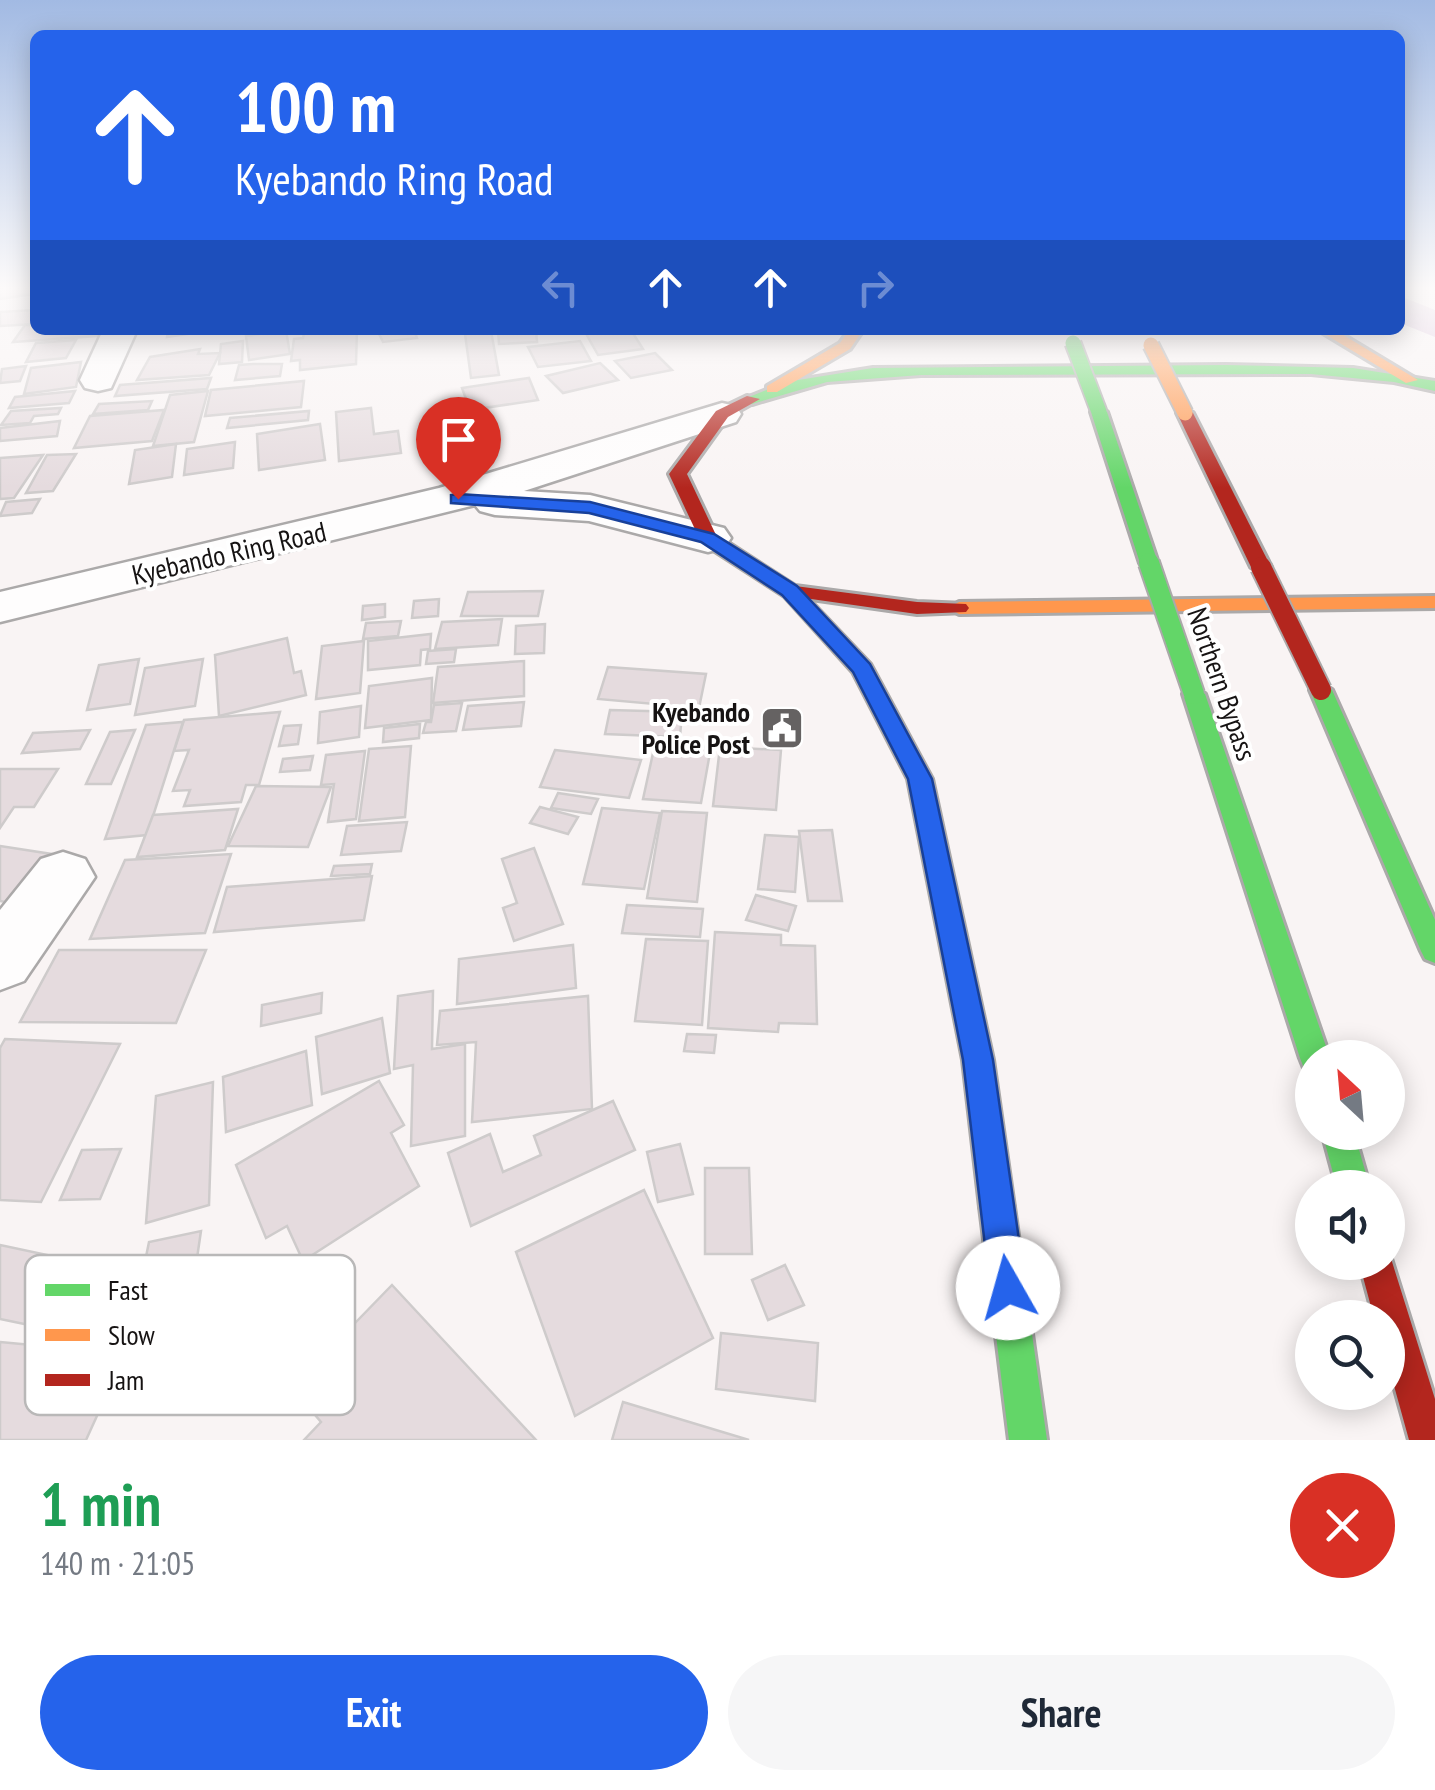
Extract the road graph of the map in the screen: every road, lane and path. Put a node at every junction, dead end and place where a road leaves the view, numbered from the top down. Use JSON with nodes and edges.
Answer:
{"nodes":[{"id":1,"x":109,"y":354,"type":"edge"},
{"id":2,"x":831,"y":354,"type":"edge"},
{"id":3,"x":1077,"y":354,"type":"edge"},
{"id":4,"x":1156,"y":354,"type":"edge"},
{"id":5,"x":1366,"y":354,"type":"edge"},
{"id":6,"x":98,"y":380,"type":"dead end"},
{"id":7,"x":1411,"y":380,"type":"junction"},
{"id":8,"x":1435,"y":386,"type":"edge"},
{"id":9,"x":772,"y":389,"type":"junction"},
{"id":10,"x":722,"y":414,"type":"junction"},
{"id":11,"x":458,"y":499,"type":"junction"},
{"id":12,"x":708,"y":538,"type":"junction"},
{"id":13,"x":790,"y":590,"type":"junction"},
{"id":14,"x":1435,"y":602,"type":"edge"},
{"id":15,"x":0,"y":607,"type":"edge"},
{"id":16,"x":63,"y":877,"type":"dead end"},
{"id":17,"x":1435,"y":952,"type":"edge"},
{"id":18,"x":0,"y":960,"type":"edge"},
{"id":19,"x":1309,"y":1040,"type":"edge"},
{"id":20,"x":1381,"y":1280,"type":"edge"},
{"id":21,"x":1028,"y":1440,"type":"edge"},
{"id":22,"x":1428,"y":1440,"type":"edge"}],
"edges":[{"from":1,"to":6,"type":"street"},
{"from":2,"to":9,"type":"main road"},
{"from":3,"to":19,"type":"main road","name":"Northern Bypass","bridge":true},
{"from":4,"to":17,"type":"main road","bridge":true},
{"from":5,"to":7,"type":"main road"},
{"from":7,"to":8,"type":"main road"},
{"from":7,"to":9,"type":"main road"},
{"from":9,"to":10,"type":"main road"},
{"from":10,"to":11,"type":"street","name":"Kyebando Ring Road"},
{"from":10,"to":12,"type":"main road"},
{"from":11,"to":12,"type":"street","name":"Kyebando Ring Road"},
{"from":11,"to":15,"type":"street","name":"Kyebando Ring Road"},
{"from":12,"to":13,"type":"main road"},
{"from":13,"to":14,"type":"main road"},
{"from":13,"to":21,"type":"main road"},
{"from":16,"to":18,"type":"street"},
{"from":20,"to":22,"type":"main road"}]}
